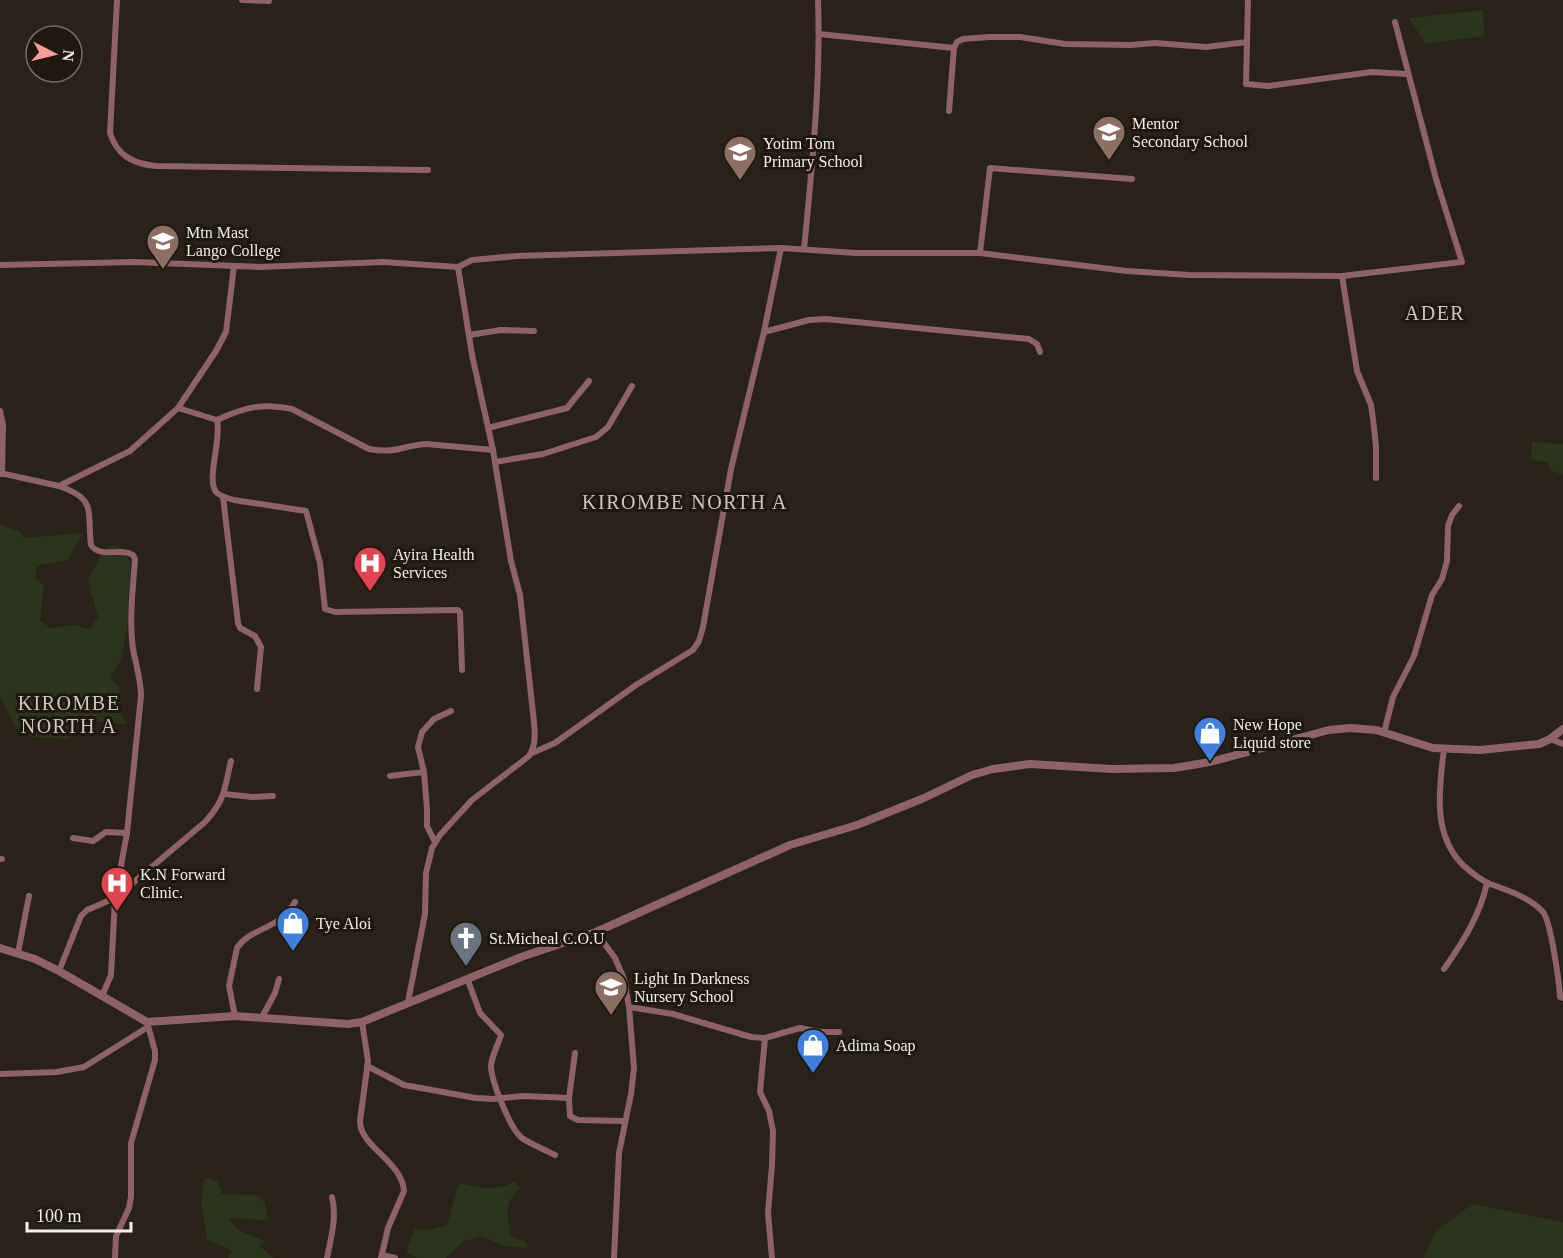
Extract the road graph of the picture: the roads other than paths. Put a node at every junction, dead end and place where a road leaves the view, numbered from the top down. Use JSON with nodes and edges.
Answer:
{"nodes":[{"id":1,"x":117,"y":0,"type":"edge"},
{"id":2,"x":242,"y":0,"type":"edge"},
{"id":3,"x":818,"y":0,"type":"edge"},
{"id":4,"x":1248,"y":0,"type":"edge"},
{"id":5,"x":269,"y":1,"type":"edge"},
{"id":6,"x":1395,"y":22,"type":"dead end"},
{"id":7,"x":819,"y":34,"type":"junction"},
{"id":8,"x":1247,"y":42,"type":"junction"},
{"id":9,"x":954,"y":48,"type":"junction"},
{"id":10,"x":1407,"y":74,"type":"junction"},
{"id":11,"x":949,"y":111,"type":"dead end"},
{"id":12,"x":428,"y":170,"type":"dead end"},
{"id":13,"x":1132,"y":179,"type":"dead end"},
{"id":14,"x":781,"y":248,"type":"junction"},
{"id":15,"x":804,"y":249,"type":"junction"},
{"id":16,"x":980,"y":253,"type":"junction"},
{"id":17,"x":0,"y":265,"type":"edge"},
{"id":18,"x":234,"y":266,"type":"junction"},
{"id":19,"x":458,"y":267,"type":"junction"},
{"id":20,"x":1342,"y":276,"type":"junction"},
{"id":21,"x":534,"y":331,"type":"dead end"},
{"id":22,"x":764,"y":332,"type":"junction"},
{"id":23,"x":469,"y":334,"type":"junction"},
{"id":24,"x":1040,"y":352,"type":"dead end"},
{"id":25,"x":589,"y":381,"type":"dead end"},
{"id":26,"x":632,"y":386,"type":"dead end"},
{"id":27,"x":178,"y":408,"type":"junction"},
{"id":28,"x":0,"y":411,"type":"edge"},
{"id":29,"x":217,"y":420,"type":"junction"},
{"id":30,"x":488,"y":428,"type":"junction"},
{"id":31,"x":493,"y":450,"type":"junction"},
{"id":32,"x":495,"y":462,"type":"junction"},
{"id":33,"x":1,"y":474,"type":"edge"},
{"id":34,"x":1376,"y":478,"type":"dead end"},
{"id":35,"x":59,"y":486,"type":"junction"},
{"id":36,"x":223,"y":497,"type":"junction"},
{"id":37,"x":1459,"y":506,"type":"dead end"},
{"id":38,"x":462,"y":670,"type":"dead end"},
{"id":39,"x":257,"y":689,"type":"dead end"},
{"id":40,"x":451,"y":711,"type":"dead end"},
{"id":41,"x":1563,"y":729,"type":"edge"},
{"id":42,"x":1384,"y":733,"type":"junction"},
{"id":43,"x":1550,"y":740,"type":"junction"},
{"id":44,"x":1563,"y":744,"type":"edge"},
{"id":45,"x":1444,"y":749,"type":"junction"},
{"id":46,"x":532,"y":753,"type":"junction"},
{"id":47,"x":231,"y":761,"type":"dead end"},
{"id":48,"x":424,"y":772,"type":"junction"},
{"id":49,"x":390,"y":776,"type":"dead end"},
{"id":50,"x":225,"y":794,"type":"junction"},
{"id":51,"x":273,"y":796,"type":"dead end"},
{"id":52,"x":127,"y":833,"type":"junction"},
{"id":53,"x":73,"y":838,"type":"dead end"},
{"id":54,"x":435,"y":842,"type":"junction"},
{"id":55,"x":1487,"y":883,"type":"junction"},
{"id":56,"x":29,"y":896,"type":"dead end"},
{"id":57,"x":115,"y":898,"type":"junction"},
{"id":58,"x":295,"y":902,"type":"dead end"},
{"id":59,"x":596,"y":932,"type":"junction"},
{"id":60,"x":0,"y":948,"type":"edge"},
{"id":61,"x":18,"y":953,"type":"junction"},
{"id":62,"x":1444,"y":969,"type":"dead end"},
{"id":63,"x":59,"y":971,"type":"junction"},
{"id":64,"x":467,"y":978,"type":"junction"},
{"id":65,"x":279,"y":979,"type":"dead end"},
{"id":66,"x":102,"y":996,"type":"junction"},
{"id":67,"x":1563,"y":998,"type":"edge"},
{"id":68,"x":408,"y":1002,"type":"junction"},
{"id":69,"x":629,"y":1008,"type":"junction"},
{"id":70,"x":235,"y":1016,"type":"junction"},
{"id":71,"x":262,"y":1017,"type":"junction"},
{"id":72,"x":362,"y":1022,"type":"junction"},
{"id":73,"x":148,"y":1024,"type":"junction"},
{"id":74,"x":839,"y":1032,"type":"dead end"},
{"id":75,"x":765,"y":1038,"type":"junction"},
{"id":76,"x":575,"y":1053,"type":"dead end"},
{"id":77,"x":367,"y":1066,"type":"junction"},
{"id":78,"x":0,"y":1074,"type":"edge"},
{"id":79,"x":499,"y":1098,"type":"junction"},
{"id":80,"x":569,"y":1098,"type":"junction"},
{"id":81,"x":624,"y":1121,"type":"junction"},
{"id":82,"x":555,"y":1155,"type":"dead end"},
{"id":83,"x":332,"y":1197,"type":"dead end"},
{"id":84,"x":382,"y":1256,"type":"edge"},
{"id":85,"x":115,"y":1258,"type":"edge"},
{"id":86,"x":327,"y":1258,"type":"edge"},
{"id":87,"x":395,"y":1258,"type":"edge"},
{"id":88,"x":614,"y":1258,"type":"edge"},
{"id":89,"x":772,"y":1258,"type":"edge"}],
"edges":[{"from":1,"to":12,"type":"street"},
{"from":2,"to":5,"type":"street"},
{"from":3,"to":7,"type":"street"},
{"from":4,"to":8,"type":"street"},
{"from":6,"to":10,"type":"street"},
{"from":7,"to":9,"type":"street"},
{"from":7,"to":15,"type":"street"},
{"from":8,"to":9,"type":"street"},
{"from":8,"to":10,"type":"street"},
{"from":9,"to":11,"type":"street"},
{"from":10,"to":20,"type":"street"},
{"from":13,"to":16,"type":"street"},
{"from":14,"to":15,"type":"street"},
{"from":14,"to":19,"type":"street"},
{"from":14,"to":22,"type":"street"},
{"from":15,"to":16,"type":"street"},
{"from":16,"to":20,"type":"street"},
{"from":17,"to":18,"type":"street"},
{"from":18,"to":19,"type":"street"},
{"from":18,"to":27,"type":"street"},
{"from":19,"to":23,"type":"street"},
{"from":20,"to":34,"type":"street"},
{"from":21,"to":23,"type":"street"},
{"from":22,"to":24,"type":"street"},
{"from":22,"to":46,"type":"street"},
{"from":23,"to":30,"type":"street"},
{"from":25,"to":30,"type":"street"},
{"from":26,"to":32,"type":"street"},
{"from":27,"to":29,"type":"street"},
{"from":27,"to":35,"type":"street"},
{"from":28,"to":33,"type":"street"},
{"from":29,"to":31,"type":"street"},
{"from":29,"to":36,"type":"street"},
{"from":30,"to":31,"type":"street"},
{"from":31,"to":32,"type":"street"},
{"from":32,"to":46,"type":"street"},
{"from":33,"to":35,"type":"street"},
{"from":35,"to":52,"type":"street"},
{"from":36,"to":38,"type":"street"},
{"from":36,"to":39,"type":"street"},
{"from":37,"to":42,"type":"street"},
{"from":40,"to":48,"type":"street"},
{"from":41,"to":43,"type":"street"},
{"from":42,"to":45,"type":"street"},
{"from":42,"to":59,"type":"street"},
{"from":43,"to":44,"type":"street"},
{"from":43,"to":45,"type":"street"},
{"from":45,"to":55,"type":"street"},
{"from":46,"to":54,"type":"street"},
{"from":47,"to":50,"type":"street"},
{"from":48,"to":49,"type":"street"},
{"from":48,"to":54,"type":"street"},
{"from":50,"to":51,"type":"street"},
{"from":50,"to":57,"type":"street"},
{"from":52,"to":53,"type":"street"},
{"from":52,"to":57,"type":"street"},
{"from":54,"to":68,"type":"street"},
{"from":55,"to":62,"type":"street"},
{"from":55,"to":67,"type":"street"},
{"from":56,"to":61,"type":"street"},
{"from":57,"to":63,"type":"street"},
{"from":57,"to":66,"type":"street"},
{"from":58,"to":70,"type":"street"},
{"from":59,"to":64,"type":"street"},
{"from":59,"to":69,"type":"street"},
{"from":60,"to":61,"type":"street"},
{"from":61,"to":63,"type":"street"},
{"from":63,"to":66,"type":"street"},
{"from":64,"to":68,"type":"street"},
{"from":64,"to":79,"type":"street"},
{"from":65,"to":71,"type":"street"},
{"from":66,"to":73,"type":"street"},
{"from":68,"to":72,"type":"street"},
{"from":69,"to":75,"type":"street"},
{"from":69,"to":81,"type":"street"},
{"from":70,"to":71,"type":"street"},
{"from":70,"to":73,"type":"street"},
{"from":71,"to":72,"type":"street"},
{"from":72,"to":77,"type":"street"},
{"from":73,"to":78,"type":"street"},
{"from":73,"to":85,"type":"street"},
{"from":74,"to":75,"type":"street"},
{"from":75,"to":89,"type":"street"},
{"from":76,"to":80,"type":"street"},
{"from":77,"to":79,"type":"street"},
{"from":77,"to":84,"type":"street"},
{"from":79,"to":80,"type":"street"},
{"from":79,"to":82,"type":"street"},
{"from":80,"to":81,"type":"street"},
{"from":81,"to":88,"type":"street"},
{"from":83,"to":86,"type":"street"},
{"from":84,"to":87,"type":"street"}]}
